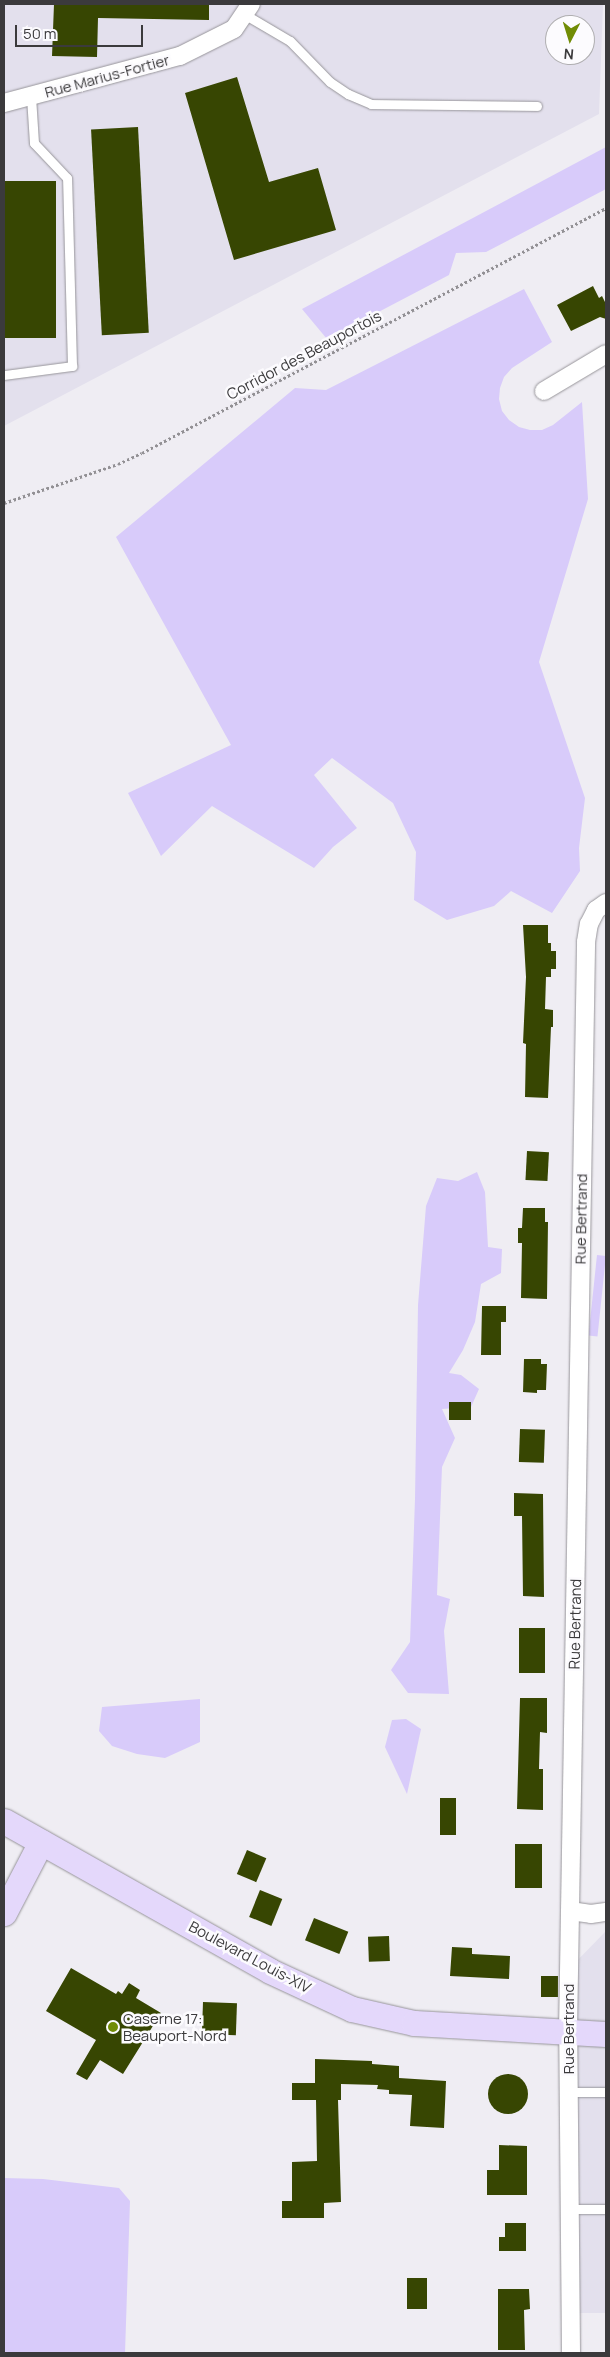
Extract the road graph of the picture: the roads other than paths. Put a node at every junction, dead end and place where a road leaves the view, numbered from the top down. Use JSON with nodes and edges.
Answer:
{"nodes":[{"id":1,"x":248,"y":9,"type":"edge"},
{"id":2,"x":30,"y":96,"type":"junction"},
{"id":3,"x":4,"y":103,"type":"edge"},
{"id":4,"x":537,"y":106,"type":"dead end"},
{"id":5,"x":606,"y":354,"type":"edge"},
{"id":6,"x":4,"y":375,"type":"edge"},
{"id":7,"x":544,"y":390,"type":"dead end"},
{"id":8,"x":606,"y":902,"type":"edge"},
{"id":9,"x":4,"y":1821,"type":"edge"},
{"id":10,"x":41,"y":1842,"type":"junction"},
{"id":11,"x":570,"y":1911,"type":"junction"},
{"id":12,"x":606,"y":1912,"type":"edge"},
{"id":13,"x":4,"y":1913,"type":"edge"},
{"id":14,"x":568,"y":2032,"type":"junction"},
{"id":15,"x":606,"y":2034,"type":"edge"},
{"id":16,"x":569,"y":2092,"type":"junction"},
{"id":17,"x":606,"y":2092,"type":"edge"},
{"id":18,"x":570,"y":2209,"type":"junction"},
{"id":19,"x":606,"y":2209,"type":"edge"},
{"id":20,"x":571,"y":2353,"type":"edge"}],
"edges":[{"from":1,"to":2,"type":"street","name":"Rue Marius-Fortier"},
{"from":1,"to":4,"type":"lane"},
{"from":2,"to":3,"type":"street","name":"Rue Marius-Fortier"},
{"from":2,"to":6,"type":"lane"},
{"from":5,"to":7,"type":"street"},
{"from":8,"to":11,"type":"street","name":"Rue Bertrand"},
{"from":9,"to":10,"type":"main road","name":"Boulevard Louis-XIV"},
{"from":10,"to":13,"type":"main road"},
{"from":10,"to":14,"type":"main road","name":"Boulevard Louis-XIV"},
{"from":11,"to":12,"type":"street"},
{"from":11,"to":14,"type":"street","name":"Rue Bertrand"},
{"from":14,"to":15,"type":"main road","name":"Boulevard Louis-XIV"},
{"from":14,"to":16,"type":"street","name":"Rue Bertrand"},
{"from":16,"to":17,"type":"lane"},
{"from":16,"to":18,"type":"street","name":"Rue Bertrand"},
{"from":18,"to":19,"type":"lane"},
{"from":18,"to":20,"type":"street","name":"Rue Bertrand"}]}
